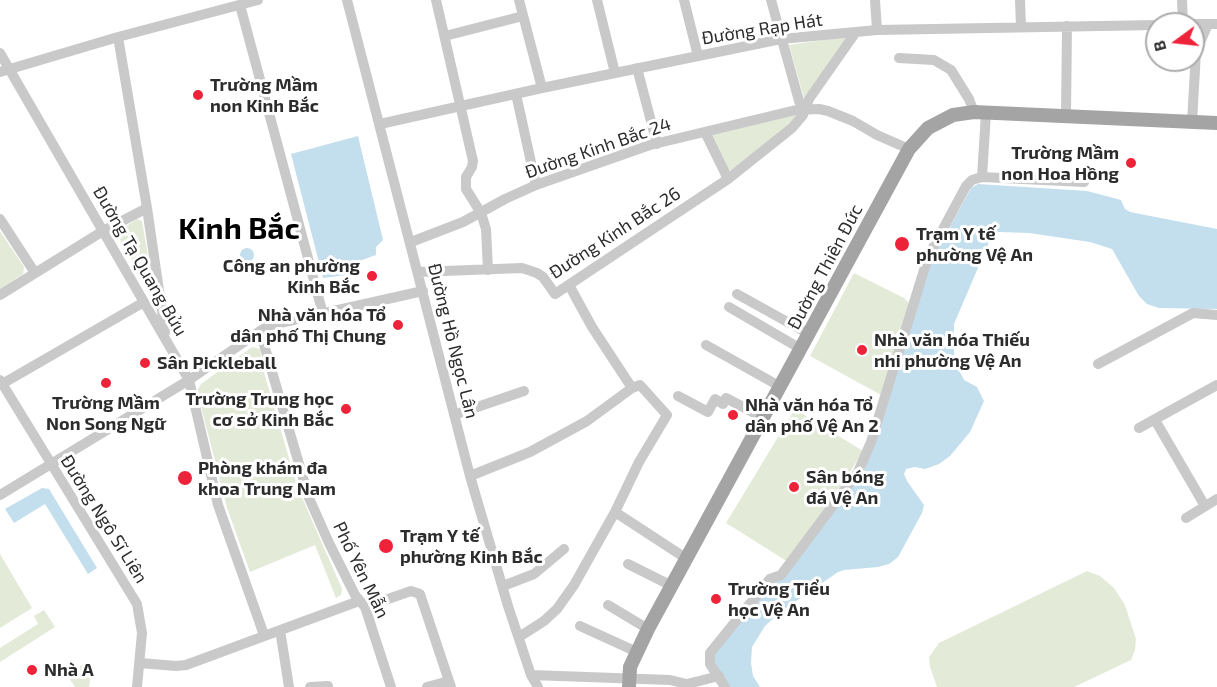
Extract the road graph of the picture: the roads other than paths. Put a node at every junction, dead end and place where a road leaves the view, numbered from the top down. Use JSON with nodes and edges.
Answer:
{"nodes":[{"id":1,"x":258,"y":0,"type":"edge"},
{"id":2,"x":347,"y":0,"type":"edge"},
{"id":3,"x":436,"y":0,"type":"edge"},
{"id":4,"x":519,"y":0,"type":"edge"},
{"id":5,"x":597,"y":0,"type":"edge"},
{"id":6,"x":684,"y":0,"type":"edge"},
{"id":7,"x":771,"y":0,"type":"edge"},
{"id":8,"x":875,"y":0,"type":"edge"},
{"id":9,"x":1020,"y":0,"type":"edge"},
{"id":10,"x":240,"y":5,"type":"junction"},
{"id":11,"x":523,"y":16,"type":"junction"},
{"id":12,"x":1213,"y":24,"type":"edge"},
{"id":13,"x":1145,"y":25,"type":"edge"},
{"id":14,"x":1067,"y":26,"type":"junction"},
{"id":15,"x":1021,"y":27,"type":"junction"},
{"id":16,"x":877,"y":30,"type":"junction"},
{"id":17,"x":856,"y":32,"type":"junction"},
{"id":18,"x":445,"y":36,"type":"junction"},
{"id":19,"x":118,"y":37,"type":"junction"},
{"id":20,"x":781,"y":39,"type":"junction"},
{"id":21,"x":0,"y":53,"type":"edge"},
{"id":22,"x":698,"y":56,"type":"junction"},
{"id":23,"x":899,"y":58,"type":"dead end"},
{"id":24,"x":637,"y":68,"type":"junction"},
{"id":25,"x":5,"y":70,"type":"edge"},
{"id":26,"x":615,"y":73,"type":"junction"},
{"id":27,"x":542,"y":88,"type":"junction"},
{"id":28,"x":516,"y":94,"type":"junction"},
{"id":29,"x":460,"y":105,"type":"junction"},
{"id":30,"x":804,"y":109,"type":"junction"},
{"id":31,"x":980,"y":113,"type":"junction"},
{"id":32,"x":1066,"y":115,"type":"junction"},
{"id":33,"x":1192,"y":122,"type":"junction"},
{"id":34,"x":1217,"y":123,"type":"edge"},
{"id":35,"x":380,"y":124,"type":"junction"},
{"id":36,"x":705,"y":132,"type":"junction"},
{"id":37,"x":657,"y":144,"type":"junction"},
{"id":38,"x":909,"y":149,"type":"junction"},
{"id":39,"x":982,"y":177,"type":"junction"},
{"id":40,"x":728,"y":179,"type":"junction"},
{"id":41,"x":1084,"y":182,"type":"dead end"},
{"id":42,"x":536,"y":184,"type":"junction"},
{"id":43,"x":147,"y":208,"type":"junction"},
{"id":44,"x":481,"y":213,"type":"junction"},
{"id":45,"x":0,"y":219,"type":"edge"},
{"id":46,"x":104,"y":231,"type":"junction"},
{"id":47,"x":411,"y":242,"type":"junction"},
{"id":48,"x":488,"y":270,"type":"junction"},
{"id":49,"x":418,"y":272,"type":"junction"},
{"id":50,"x":35,"y":273,"type":"junction"},
{"id":51,"x":569,"y":285,"type":"junction"},
{"id":52,"x":423,"y":291,"type":"junction"},
{"id":53,"x":737,"y":294,"type":"dead end"},
{"id":54,"x":0,"y":295,"type":"edge"},
{"id":55,"x":144,"y":302,"type":"junction"},
{"id":56,"x":729,"y":306,"type":"dead end"},
{"id":57,"x":323,"y":314,"type":"junction"},
{"id":58,"x":1217,"y":315,"type":"edge"},
{"id":59,"x":260,"y":331,"type":"junction"},
{"id":60,"x":809,"y":334,"type":"junction"},
{"id":61,"x":166,"y":339,"type":"junction"},
{"id":62,"x":706,"y":345,"type":"dead end"},
{"id":63,"x":801,"y":349,"type":"junction"},
{"id":64,"x":1098,"y":364,"type":"dead end"},
{"id":65,"x":189,"y":380,"type":"junction"},
{"id":66,"x":1,"y":382,"type":"edge"},
{"id":67,"x":1217,"y":385,"type":"edge"},
{"id":68,"x":781,"y":387,"type":"junction"},
{"id":69,"x":632,"y":388,"type":"junction"},
{"id":70,"x":524,"y":391,"type":"dead end"},
{"id":71,"x":678,"y":396,"type":"dead end"},
{"id":72,"x":454,"y":415,"type":"junction"},
{"id":73,"x":764,"y":418,"type":"junction"},
{"id":74,"x":1155,"y":420,"type":"junction"},
{"id":75,"x":1139,"y":428,"type":"dead end"},
{"id":76,"x":50,"y":464,"type":"junction"},
{"id":77,"x":470,"y":476,"type":"junction"},
{"id":78,"x":0,"y":495,"type":"edge"},
{"id":79,"x":1217,"y":500,"type":"edge"},
{"id":80,"x":1205,"y":507,"type":"junction"},
{"id":81,"x":615,"y":512,"type":"junction"},
{"id":82,"x":1186,"y":518,"type":"dead end"},
{"id":83,"x":564,"y":549,"type":"dead end"},
{"id":84,"x":687,"y":559,"type":"junction"},
{"id":85,"x":628,"y":564,"type":"dead end"},
{"id":86,"x":502,"y":586,"type":"junction"},
{"id":87,"x":672,"y":586,"type":"junction"},
{"id":88,"x":362,"y":604,"type":"junction"},
{"id":89,"x":608,"y":605,"type":"dead end"},
{"id":90,"x":580,"y":626,"type":"dead end"},
{"id":91,"x":648,"y":629,"type":"junction"},
{"id":92,"x":279,"y":630,"type":"junction"},
{"id":93,"x":264,"y":635,"type":"junction"},
{"id":94,"x":519,"y":637,"type":"junction"},
{"id":95,"x":637,"y":652,"type":"junction"},
{"id":96,"x":140,"y":663,"type":"junction"},
{"id":97,"x":531,"y":675,"type":"junction"},
{"id":98,"x":718,"y":676,"type":"junction"},
{"id":99,"x":628,"y":683,"type":"edge"},
{"id":100,"x":450,"y":684,"type":"edge"},
{"id":101,"x":688,"y":685,"type":"edge"},
{"id":102,"x":328,"y":686,"type":"edge"},
{"id":103,"x":137,"y":687,"type":"edge"},
{"id":104,"x":289,"y":687,"type":"edge"},
{"id":105,"x":310,"y":687,"type":"edge"},
{"id":106,"x":391,"y":687,"type":"edge"},
{"id":107,"x":427,"y":687,"type":"edge"},
{"id":108,"x":538,"y":687,"type":"edge"},
{"id":109,"x":725,"y":687,"type":"edge"}],
"edges":[{"from":1,"to":10,"type":"street"},
{"from":2,"to":35,"type":"street","name":"Đường Hồ Ngọc Lân"},
{"from":3,"to":18,"type":"street"},
{"from":4,"to":11,"type":"street"},
{"from":5,"to":26,"type":"street"},
{"from":6,"to":22,"type":"street"},
{"from":7,"to":20,"type":"street"},
{"from":8,"to":16,"type":"street"},
{"from":9,"to":15,"type":"street"},
{"from":10,"to":19,"type":"street"},
{"from":10,"to":57,"type":"street"},
{"from":11,"to":18,"type":"street"},
{"from":11,"to":27,"type":"street"},
{"from":12,"to":33,"type":"street"},
{"from":13,"to":14,"type":"street","name":"Đường Rạp Hát"},
{"from":14,"to":15,"type":"street","name":"Đường Rạp Hát"},
{"from":14,"to":32,"type":"street"},
{"from":15,"to":16,"type":"street","name":"Đường Rạp Hát"},
{"from":16,"to":17,"type":"street","name":"Đường Rạp Hát"},
{"from":17,"to":20,"type":"street","name":"Đường Rạp Hát"},
{"from":17,"to":30,"type":"street","name":"Đường Kinh Bắc 26"},
{"from":18,"to":29,"type":"street"},
{"from":19,"to":25,"type":"street"},
{"from":19,"to":43,"type":"street"},
{"from":20,"to":22,"type":"street","name":"Đường Rạp Hát"},
{"from":20,"to":30,"type":"street"},
{"from":21,"to":25,"type":"street","name":"Đường Tạ Quang Bửu"},
{"from":22,"to":24,"type":"street","name":"Đường Rạp Hát"},
{"from":23,"to":31,"type":"street"},
{"from":24,"to":26,"type":"street","name":"Đường Rạp Hát"},
{"from":24,"to":37,"type":"street"},
{"from":25,"to":46,"type":"street","name":"Đường Tạ Quang Bửu"},
{"from":26,"to":27,"type":"street","name":"Đường Rạp Hát"},
{"from":27,"to":28,"type":"street","name":"Đường Rạp Hát"},
{"from":28,"to":29,"type":"street","name":"Đường Rạp Hát"},
{"from":28,"to":42,"type":"street"},
{"from":29,"to":35,"type":"street","name":"Đường Rạp Hát"},
{"from":29,"to":44,"type":"street"},
{"from":30,"to":36,"type":"street","name":"Đường Kinh Bắc 24"},
{"from":30,"to":38,"type":"street","name":"Đường Kinh Bắc 24"},
{"from":30,"to":40,"type":"street","name":"Đường Kinh Bắc 26"},
{"from":31,"to":32,"type":"main road","name":"Đường Thiên Đức"},
{"from":31,"to":38,"type":"main road","name":"Đường Thiên Đức"},
{"from":31,"to":39,"type":"street"},
{"from":32,"to":33,"type":"main road","name":"Đường Thiên Đức"},
{"from":33,"to":34,"type":"main road","name":"Đường Thiên Đức"},
{"from":35,"to":47,"type":"street","name":"Đường Hồ Ngọc Lân"},
{"from":36,"to":37,"type":"street","name":"Đường Kinh Bắc 24"},
{"from":36,"to":40,"type":"street"},
{"from":37,"to":42,"type":"street","name":"Đường Kinh Bắc 24"},
{"from":38,"to":60,"type":"main road","name":"Đường Thiên Đức"},
{"from":39,"to":41,"type":"street"},
{"from":39,"to":98,"type":"street"},
{"from":40,"to":51,"type":"street","name":"Đường Kinh Bắc 26"},
{"from":42,"to":44,"type":"street","name":"Đường Kinh Bắc 24"},
{"from":43,"to":46,"type":"street"},
{"from":43,"to":61,"type":"street"},
{"from":44,"to":47,"type":"street","name":"Đường Kinh Bắc 24"},
{"from":44,"to":48,"type":"street"},
{"from":45,"to":50,"type":"street"},
{"from":46,"to":50,"type":"street"},
{"from":46,"to":55,"type":"street","name":"Đường Tạ Quang Bửu"},
{"from":47,"to":49,"type":"street","name":"Đường Hồ Ngọc Lân"},
{"from":48,"to":49,"type":"street","name":"Đường Kinh Bắc 26"},
{"from":48,"to":51,"type":"street","name":"Đường Kinh Bắc 26"},
{"from":49,"to":52,"type":"street","name":"Đường Hồ Ngọc Lân"},
{"from":50,"to":54,"type":"street"},
{"from":51,"to":69,"type":"street"},
{"from":52,"to":57,"type":"street"},
{"from":52,"to":72,"type":"street","name":"Đường Hồ Ngọc Lân"},
{"from":53,"to":60,"type":"street"},
{"from":55,"to":61,"type":"street","name":"Đường Tạ Quang Bửu"},
{"from":55,"to":66,"type":"street"},
{"from":56,"to":63,"type":"street"},
{"from":57,"to":59,"type":"street"},
{"from":58,"to":64,"type":"street"},
{"from":59,"to":65,"type":"street"},
{"from":59,"to":88,"type":"street","name":"Phố Yên Mẫn"},
{"from":60,"to":63,"type":"main road","name":"Đường Thiên Đức"},
{"from":61,"to":65,"type":"street","name":"Đường Tạ Quang Bửu"},
{"from":62,"to":68,"type":"street"},
{"from":63,"to":68,"type":"main road","name":"Đường Thiên Đức"},
{"from":65,"to":76,"type":"street"},
{"from":65,"to":93,"type":"street","name":"Đường Tạ Quang Bửu"},
{"from":66,"to":76,"type":"street","name":"Đường Ngô Sĩ Liên"},
{"from":67,"to":74,"type":"street"},
{"from":68,"to":73,"type":"main road","name":"Đường Thiên Đức"},
{"from":69,"to":77,"type":"street"},
{"from":69,"to":81,"type":"street"},
{"from":70,"to":72,"type":"street"},
{"from":71,"to":73,"type":"street"},
{"from":72,"to":77,"type":"street","name":"Đường Hồ Ngọc Lân"},
{"from":73,"to":84,"type":"main road","name":"Đường Thiên Đức"},
{"from":74,"to":75,"type":"street"},
{"from":74,"to":80,"type":"street"},
{"from":76,"to":78,"type":"street"},
{"from":76,"to":96,"type":"street","name":"Đường Ngô Sĩ Liên"},
{"from":77,"to":86,"type":"street","name":"Đường Hồ Ngọc Lân"},
{"from":79,"to":80,"type":"street"},
{"from":80,"to":82,"type":"street"},
{"from":81,"to":84,"type":"street"},
{"from":81,"to":94,"type":"street"},
{"from":83,"to":86,"type":"street"},
{"from":84,"to":87,"type":"main road","name":"Đường Thiên Đức"},
{"from":85,"to":87,"type":"street"},
{"from":86,"to":94,"type":"street","name":"Đường Hồ Ngọc Lân"},
{"from":87,"to":91,"type":"main road","name":"Đường Thiên Đức"},
{"from":88,"to":92,"type":"street"},
{"from":88,"to":100,"type":"street"},
{"from":88,"to":106,"type":"street","name":"Phố Yên Mẫn"},
{"from":89,"to":91,"type":"street"},
{"from":90,"to":95,"type":"street"},
{"from":91,"to":95,"type":"main road","name":"Đường Thiên Đức"},
{"from":92,"to":93,"type":"street"},
{"from":92,"to":104,"type":"street"},
{"from":93,"to":96,"type":"street"},
{"from":94,"to":97,"type":"street","name":"Đường Hồ Ngọc Lân"},
{"from":95,"to":99,"type":"main road","name":"Đường Thiên Đức"},
{"from":96,"to":103,"type":"street","name":"Đường Ngô Sĩ Liên"},
{"from":97,"to":99,"type":"street"},
{"from":97,"to":108,"type":"street","name":"Đường Hồ Ngọc Lân"},
{"from":98,"to":101,"type":"street"},
{"from":98,"to":109,"type":"street"},
{"from":99,"to":101,"type":"street"},
{"from":100,"to":107,"type":"street"},
{"from":102,"to":105,"type":"street"}]}
